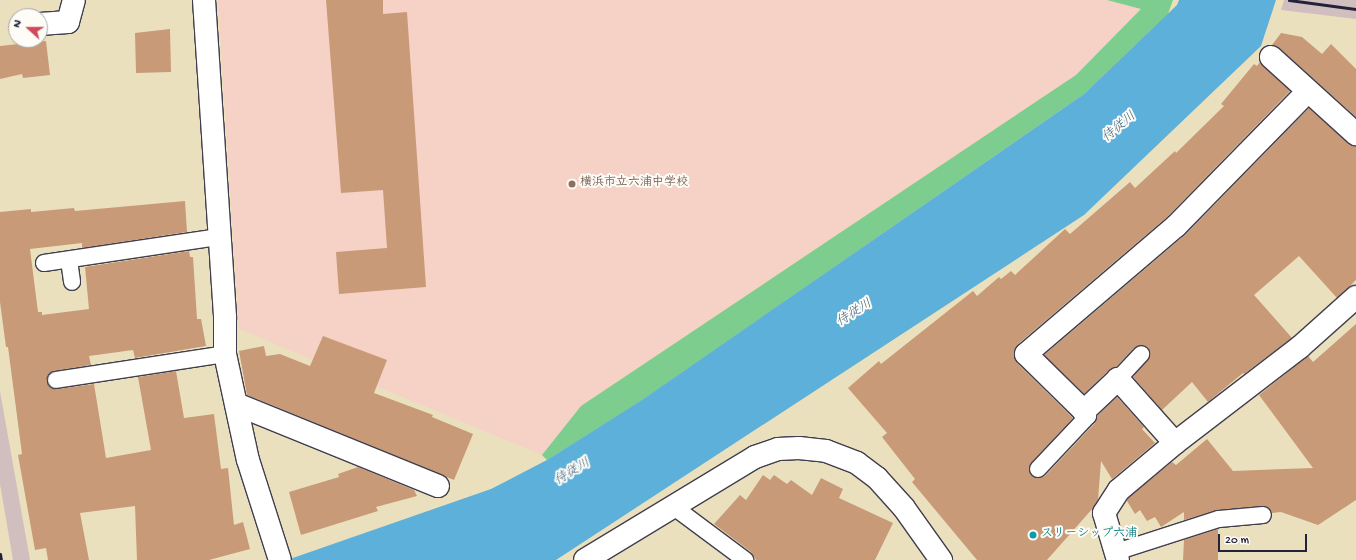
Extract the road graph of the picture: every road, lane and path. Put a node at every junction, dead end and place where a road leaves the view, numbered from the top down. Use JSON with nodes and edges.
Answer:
{"nodes":[{"id":1,"x":74,"y":0,"type":"edge"},
{"id":2,"x":204,"y":0,"type":"edge"},
{"id":3,"x":48,"y":23,"type":"edge"},
{"id":4,"x":1271,"y":58,"type":"dead end"},
{"id":5,"x":1307,"y":92,"type":"junction"},
{"id":6,"x":1356,"y":134,"type":"edge"},
{"id":7,"x":219,"y":237,"type":"junction"},
{"id":8,"x":68,"y":260,"type":"junction"},
{"id":9,"x":44,"y":264,"type":"dead end"},
{"id":10,"x":72,"y":282,"type":"dead end"},
{"id":11,"x":1356,"y":297,"type":"edge"},
{"id":12,"x":225,"y":354,"type":"junction"},
{"id":13,"x":1141,"y":354,"type":"dead end"},
{"id":14,"x":1118,"y":379,"type":"junction"},
{"id":15,"x":56,"y":380,"type":"dead end"},
{"id":16,"x":236,"y":404,"type":"junction"},
{"id":17,"x":1084,"y":411,"type":"junction"},
{"id":18,"x":1175,"y":443,"type":"junction"},
{"id":19,"x":1038,"y":469,"type":"dead end"},
{"id":20,"x":438,"y":486,"type":"dead end"},
{"id":21,"x":674,"y":507,"type":"junction"},
{"id":22,"x":1263,"y":515,"type":"dead end"},
{"id":23,"x":1117,"y":556,"type":"edge"},
{"id":24,"x":280,"y":560,"type":"edge"},
{"id":25,"x":585,"y":560,"type":"edge"},
{"id":26,"x":745,"y":560,"type":"edge"},
{"id":27,"x":941,"y":560,"type":"edge"}],
"edges":[{"from":1,"to":3,"type":"street"},
{"from":2,"to":7,"type":"street"},
{"from":4,"to":5,"type":"street"},
{"from":5,"to":6,"type":"street"},
{"from":5,"to":17,"type":"street"},
{"from":7,"to":8,"type":"lane"},
{"from":7,"to":12,"type":"street"},
{"from":8,"to":9,"type":"lane"},
{"from":8,"to":10,"type":"lane"},
{"from":11,"to":18,"type":"street"},
{"from":12,"to":15,"type":"lane"},
{"from":12,"to":16,"type":"street"},
{"from":13,"to":14,"type":"lane"},
{"from":14,"to":17,"type":"street"},
{"from":14,"to":18,"type":"street"},
{"from":16,"to":20,"type":"street"},
{"from":16,"to":24,"type":"street"},
{"from":17,"to":19,"type":"lane"},
{"from":18,"to":23,"type":"street"},
{"from":21,"to":25,"type":"street"},
{"from":21,"to":26,"type":"lane"},
{"from":21,"to":27,"type":"street"},
{"from":22,"to":23,"type":"lane"}]}
